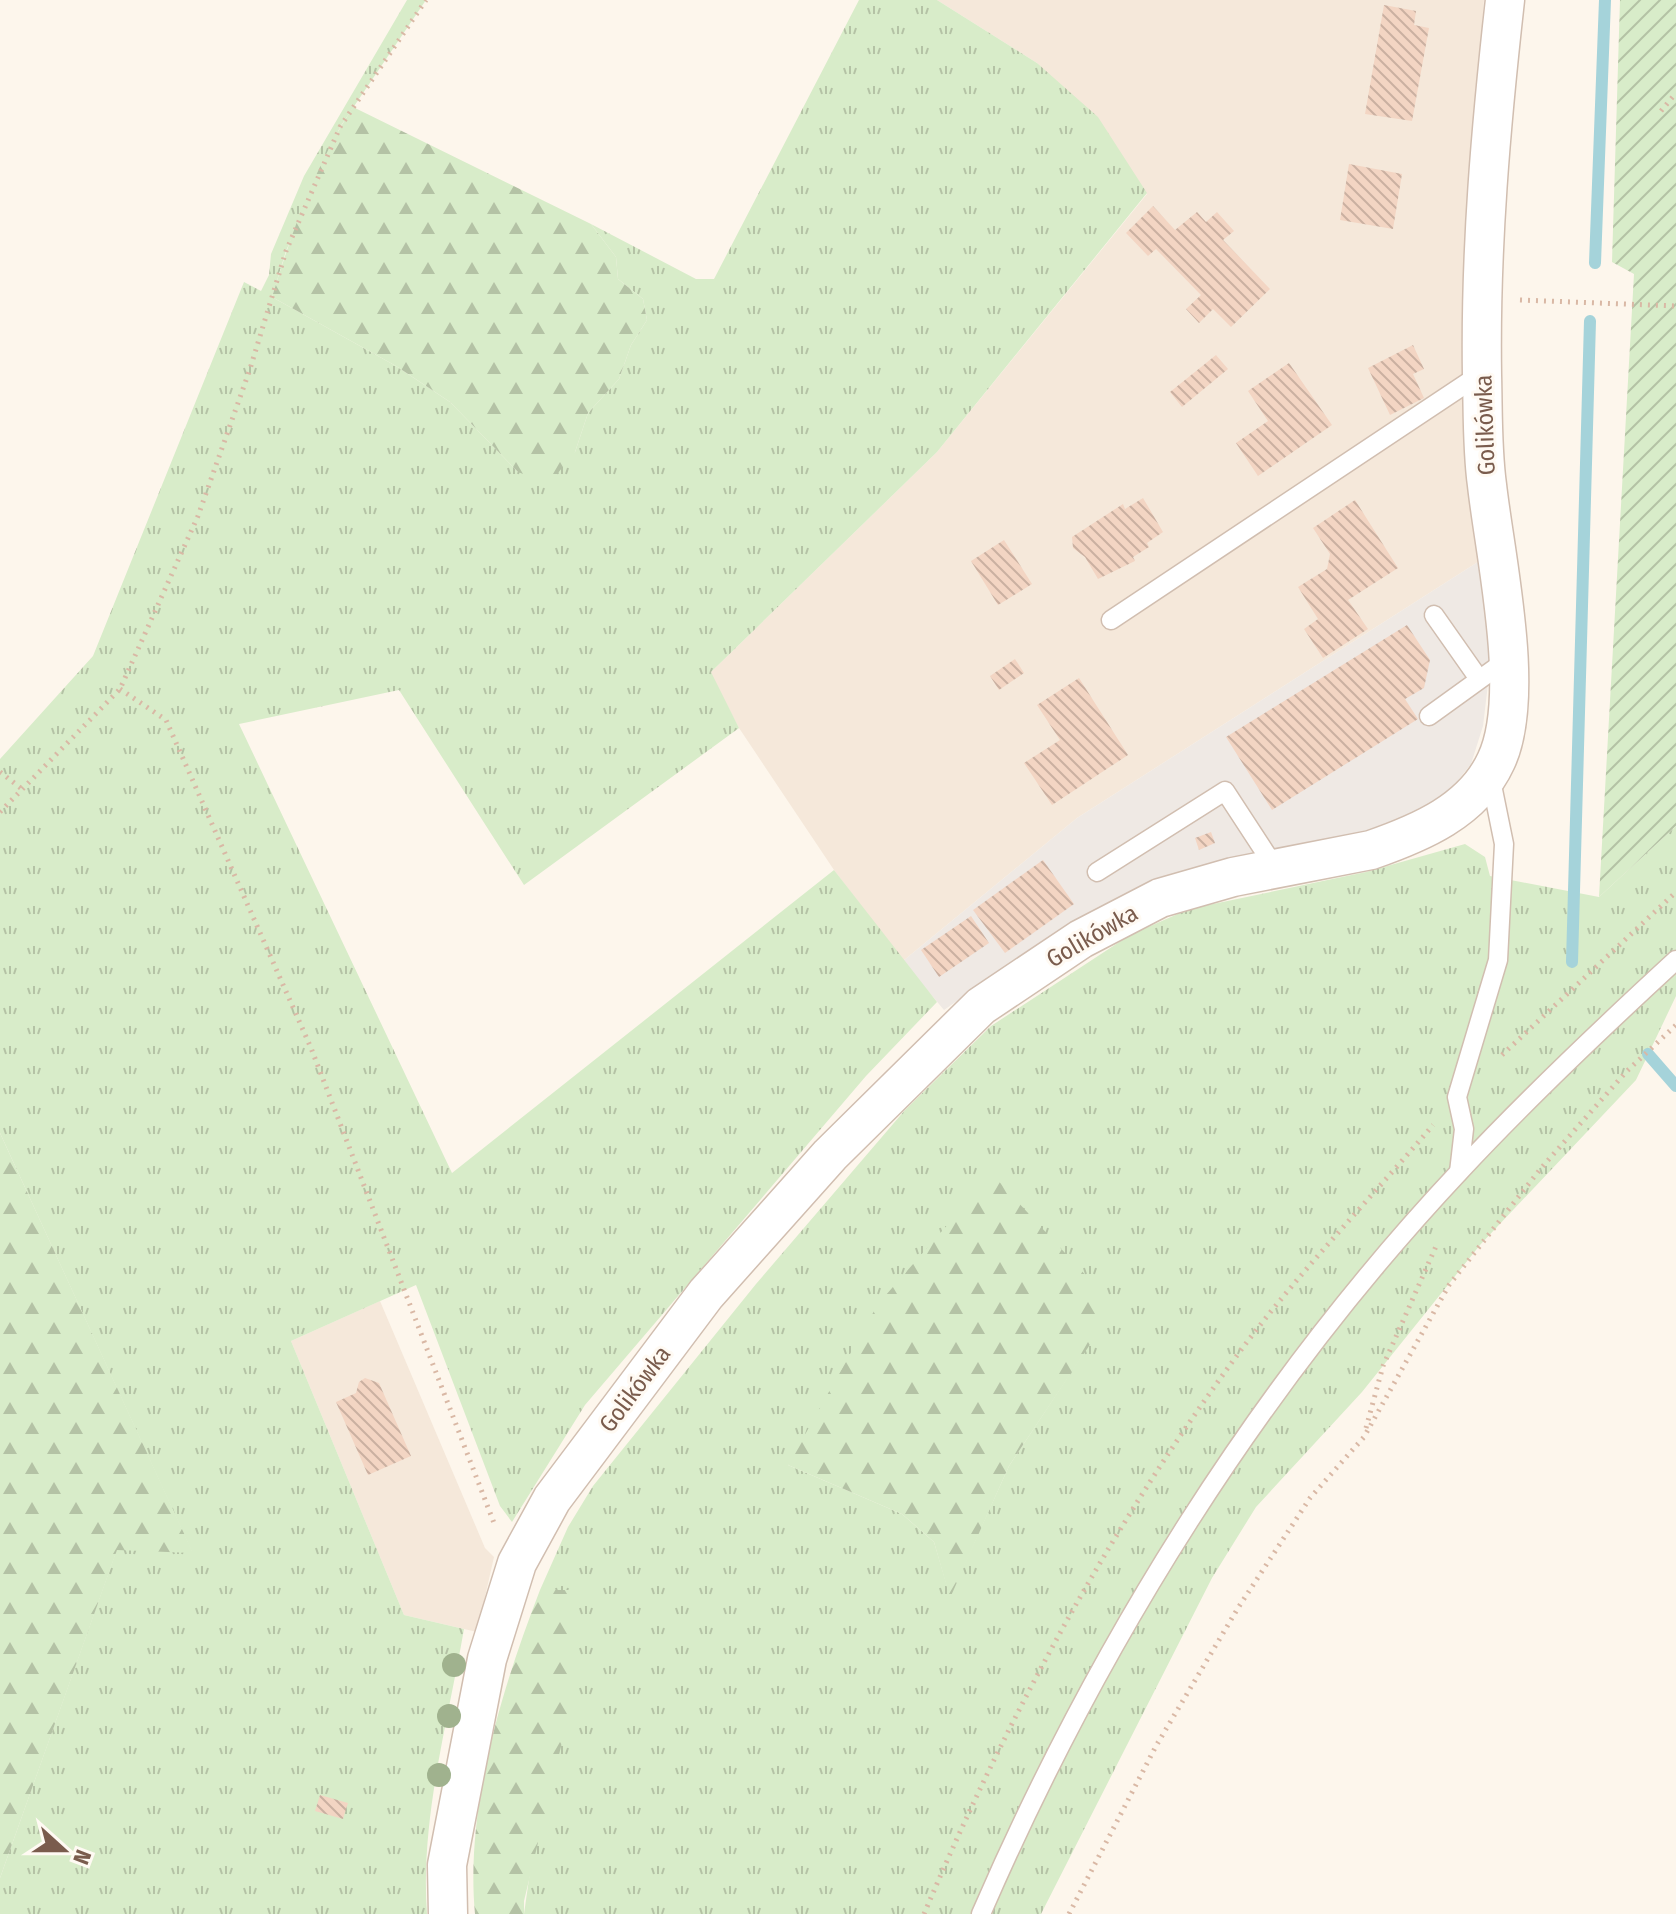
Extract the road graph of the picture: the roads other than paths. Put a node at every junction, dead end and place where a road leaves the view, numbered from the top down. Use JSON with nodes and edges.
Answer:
{"nodes":[{"id":1,"x":1505,"y":0,"type":"edge"},
{"id":2,"x":1482,"y":372,"type":"junction"},
{"id":3,"x":1434,"y":615,"type":"dead end"},
{"id":4,"x":1111,"y":620,"type":"dead end"},
{"id":5,"x":1493,"y":669,"type":"junction"},
{"id":6,"x":1429,"y":716,"type":"dead end"},
{"id":7,"x":1490,"y":772,"type":"junction"},
{"id":8,"x":1276,"y":869,"type":"junction"},
{"id":9,"x":1097,"y":872,"type":"dead end"},
{"id":10,"x":1676,"y":960,"type":"edge"},
{"id":11,"x":1459,"y":1172,"type":"junction"},
{"id":12,"x":448,"y":1914,"type":"edge"},
{"id":13,"x":981,"y":1914,"type":"edge"}],
"edges":[{"from":1,"to":2,"type":"street","name":"Golikówka"},
{"from":2,"to":4,"type":"lane"},
{"from":2,"to":5,"type":"street","name":"Golikówka"},
{"from":3,"to":5,"type":"lane"},
{"from":5,"to":6,"type":"lane"},
{"from":5,"to":7,"type":"street","name":"Golikówka"},
{"from":7,"to":8,"type":"street","name":"Golikówka"},
{"from":7,"to":11,"type":"lane"},
{"from":8,"to":9,"type":"lane"},
{"from":8,"to":12,"type":"street","name":"Golikówka"},
{"from":10,"to":11,"type":"lane"},
{"from":11,"to":13,"type":"lane"}]}
